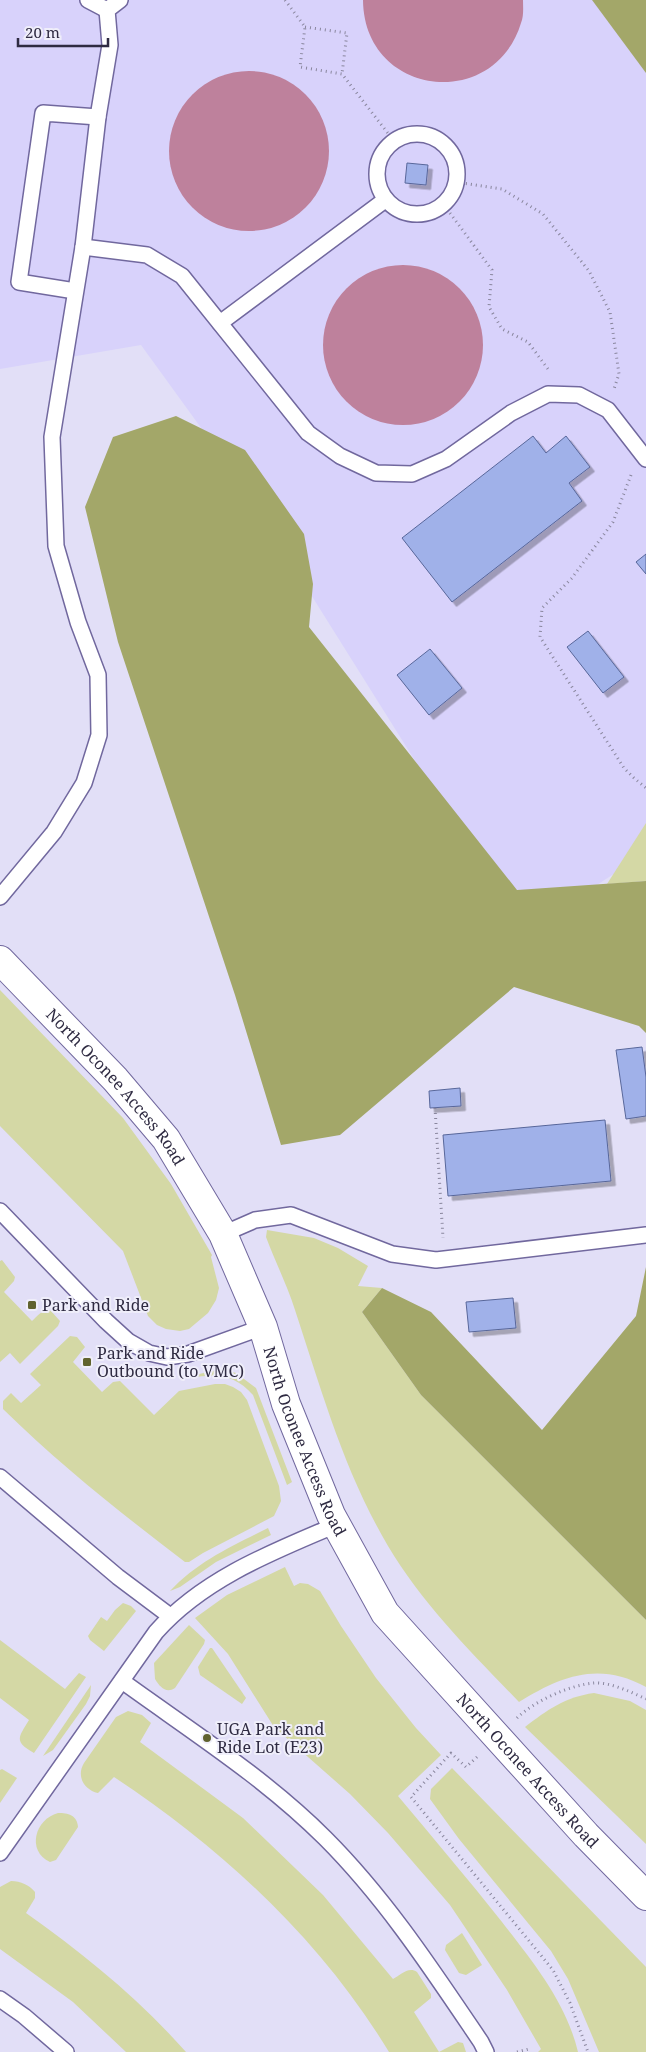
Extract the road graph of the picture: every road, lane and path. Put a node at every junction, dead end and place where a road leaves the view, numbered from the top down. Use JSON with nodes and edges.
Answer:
{"nodes":[{"id":1,"x":88,"y":0,"type":"edge"},
{"id":2,"x":120,"y":0,"type":"edge"},
{"id":3,"x":285,"y":0,"type":"edge"},
{"id":4,"x":108,"y":10,"type":"junction"},
{"id":5,"x":305,"y":27,"type":"junction"},
{"id":6,"x":342,"y":74,"type":"junction"},
{"id":7,"x":98,"y":117,"type":"junction"},
{"id":8,"x":394,"y":141,"type":"junction"},
{"id":9,"x":456,"y":182,"type":"junction"},
{"id":10,"x":385,"y":200,"type":"junction"},
{"id":11,"x":444,"y":205,"type":"junction"},
{"id":12,"x":83,"y":248,"type":"junction"},
{"id":13,"x":75,"y":291,"type":"junction"},
{"id":14,"x":220,"y":323,"type":"junction"},
{"id":15,"x":548,"y":394,"type":"junction"},
{"id":16,"x":608,"y":410,"type":"junction"},
{"id":17,"x":631,"y":440,"type":"junction"},
{"id":18,"x":646,"y":459,"type":"edge"},
{"id":19,"x":646,"y":788,"type":"edge"},
{"id":20,"x":0,"y":897,"type":"edge"},
{"id":21,"x":0,"y":960,"type":"edge"},
{"id":22,"x":434,"y":1108,"type":"dead end"},
{"id":23,"x":0,"y":1211,"type":"edge"},
{"id":24,"x":224,"y":1234,"type":"junction"},
{"id":25,"x":646,"y":1235,"type":"edge"},
{"id":26,"x":443,"y":1241,"type":"dead end"},
{"id":27,"x":263,"y":1327,"type":"junction"},
{"id":28,"x":0,"y":1477,"type":"edge"},
{"id":29,"x":336,"y":1525,"type":"junction"},
{"id":30,"x":170,"y":1616,"type":"junction"},
{"id":31,"x":122,"y":1680,"type":"junction"},
{"id":32,"x":646,"y":1699,"type":"edge"},
{"id":33,"x":523,"y":1712,"type":"dead end"},
{"id":34,"x":475,"y":1759,"type":"dead end"},
{"id":35,"x":0,"y":1853,"type":"edge"},
{"id":36,"x":646,"y":1896,"type":"edge"},
{"id":37,"x":0,"y":1999,"type":"edge"},
{"id":38,"x":529,"y":2049,"type":"dead end"},
{"id":39,"x":66,"y":2052,"type":"edge"},
{"id":40,"x":486,"y":2052,"type":"edge"},
{"id":41,"x":517,"y":2052,"type":"edge"},
{"id":42,"x":588,"y":2052,"type":"edge"}],
"edges":[{"from":1,"to":4,"type":"lane"},
{"from":2,"to":4,"type":"lane"},
{"from":3,"to":5,"type":"path"},
{"from":4,"to":7,"type":"lane"},
{"from":5,"to":6,"type":"path"},
{"from":5,"to":6,"type":"path"},
{"from":6,"to":8,"type":"path"},
{"from":7,"to":12,"type":"lane"},
{"from":7,"to":13,"type":"lane"},
{"from":8,"to":9,"type":"lane"},
{"from":8,"to":10,"type":"lane"},
{"from":9,"to":11,"type":"lane"},
{"from":9,"to":16,"type":"path"},
{"from":10,"to":11,"type":"lane"},
{"from":10,"to":14,"type":"lane"},
{"from":11,"to":15,"type":"path"},
{"from":12,"to":13,"type":"lane"},
{"from":12,"to":14,"type":"lane"},
{"from":13,"to":20,"type":"lane"},
{"from":14,"to":15,"type":"lane"},
{"from":15,"to":16,"type":"lane"},
{"from":16,"to":17,"type":"lane"},
{"from":17,"to":18,"type":"lane"},
{"from":17,"to":19,"type":"path"},
{"from":21,"to":24,"type":"street","name":"North Oconee Access Road"},
{"from":22,"to":26,"type":"path"},
{"from":23,"to":27,"type":"lane"},
{"from":24,"to":25,"type":"lane"},
{"from":24,"to":27,"type":"street","name":"North Oconee Access Road"},
{"from":27,"to":29,"type":"street","name":"North Oconee Access Road"},
{"from":28,"to":30,"type":"lane"},
{"from":29,"to":30,"type":"lane"},
{"from":29,"to":36,"type":"street","name":"North Oconee Access Road"},
{"from":30,"to":31,"type":"lane"},
{"from":31,"to":35,"type":"lane"},
{"from":31,"to":40,"type":"lane"},
{"from":32,"to":33,"type":"path"},
{"from":34,"to":42,"type":"path"},
{"from":37,"to":39,"type":"lane"},
{"from":38,"to":41,"type":"path"}]}
